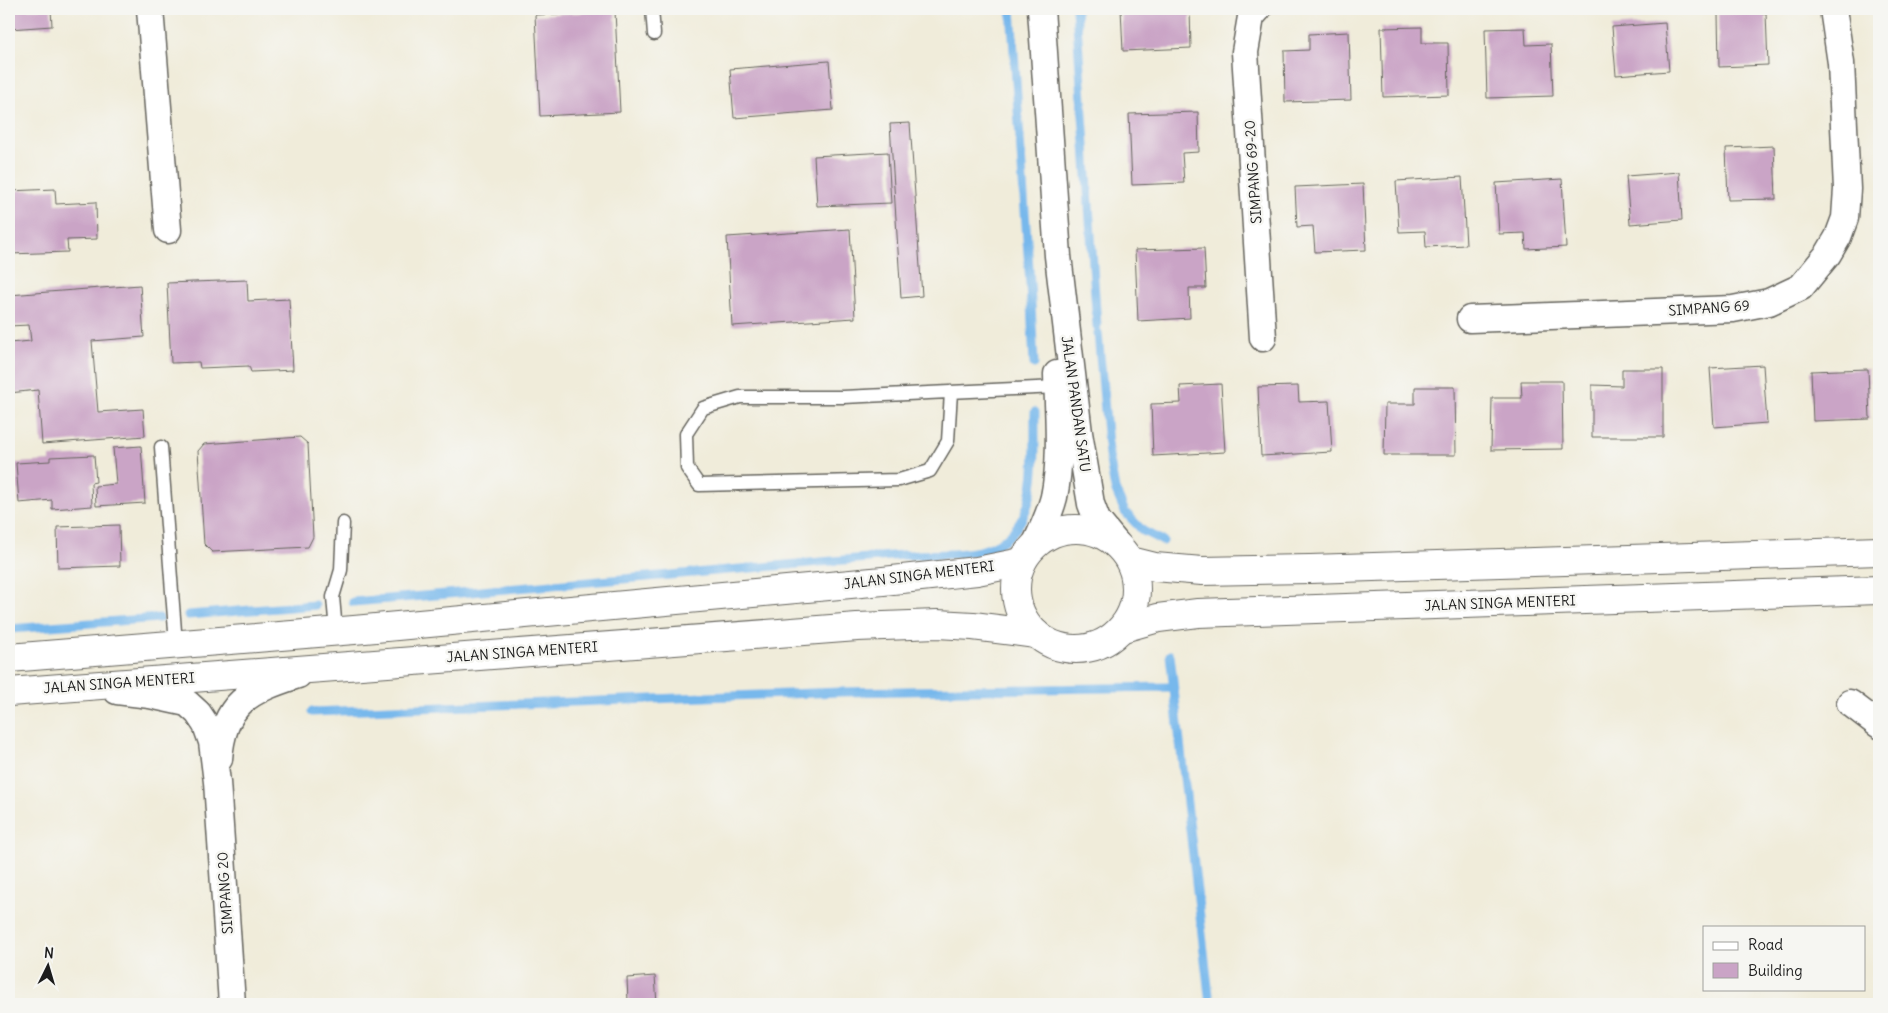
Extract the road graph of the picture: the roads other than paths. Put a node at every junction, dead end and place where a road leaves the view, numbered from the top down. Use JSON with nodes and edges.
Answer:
{"nodes":[{"id":1,"x":150,"y":9,"type":"edge"},
{"id":2,"x":652,"y":9,"type":"edge"},
{"id":3,"x":1041,"y":9,"type":"edge"},
{"id":4,"x":1258,"y":9,"type":"edge"},
{"id":5,"x":1833,"y":9,"type":"edge"},
{"id":6,"x":654,"y":34,"type":"dead end"},
{"id":7,"x":168,"y":230,"type":"dead end"},
{"id":8,"x":1058,"y":256,"type":"junction"},
{"id":9,"x":1470,"y":319,"type":"dead end"},
{"id":10,"x":1263,"y":338,"type":"dead end"},
{"id":11,"x":1057,"y":387,"type":"junction"},
{"id":12,"x":951,"y":392,"type":"junction"},
{"id":13,"x":160,"y":447,"type":"dead end"},
{"id":14,"x":343,"y":523,"type":"dead end"},
{"id":15,"x":1879,"y":551,"type":"edge"},
{"id":16,"x":1123,"y":552,"type":"junction"},
{"id":17,"x":1029,"y":553,"type":"junction"},
{"id":18,"x":1879,"y":590,"type":"edge"},
{"id":19,"x":1123,"y":628,"type":"junction"},
{"id":20,"x":336,"y":631,"type":"junction"},
{"id":21,"x":1036,"y":634,"type":"junction"},
{"id":22,"x":176,"y":644,"type":"junction"},
{"id":23,"x":9,"y":658,"type":"edge"},
{"id":24,"x":321,"y":667,"type":"junction"},
{"id":25,"x":70,"y":687,"type":"junction"},
{"id":26,"x":9,"y":692,"type":"edge"},
{"id":27,"x":1850,"y":703,"type":"dead end"},
{"id":28,"x":1879,"y":724,"type":"edge"},
{"id":29,"x":217,"y":782,"type":"junction"},
{"id":30,"x":232,"y":1004,"type":"edge"}],
"edges":[{"from":1,"to":7,"type":"street"},
{"from":2,"to":6,"type":"lane"},
{"from":3,"to":8,"type":"street","name":"JALAN PANDAN SATU"},
{"from":4,"to":10,"type":"street","name":"SIMPANG 69-20"},
{"from":5,"to":9,"type":"street","name":"SIMPANG 69"},
{"from":8,"to":11,"type":"street","name":"JALAN PANDAN SATU"},
{"from":8,"to":16,"type":"street","name":"JALAN PANDAN SATU"},
{"from":11,"to":12,"type":"lane"},
{"from":11,"to":17,"type":"street","name":"JALAN PANDAN SATU"},
{"from":12,"to":12,"type":"lane"},
{"from":13,"to":22,"type":"lane"},
{"from":14,"to":20,"type":"lane"},
{"from":15,"to":16,"type":"main road"},
{"from":16,"to":17,"type":"main road"},
{"from":16,"to":19,"type":"main road"},
{"from":17,"to":20,"type":"main road","name":"JALAN SINGA MENTERI"},
{"from":17,"to":21,"type":"main road"},
{"from":18,"to":19,"type":"main road","name":"JALAN SINGA MENTERI"},
{"from":19,"to":21,"type":"main road"},
{"from":20,"to":22,"type":"main road","name":"JALAN SINGA MENTERI"},
{"from":21,"to":24,"type":"main road","name":"JALAN SINGA MENTERI"},
{"from":22,"to":23,"type":"main road","name":"JALAN SINGA MENTERI"},
{"from":24,"to":25,"type":"main road","name":"JALAN SINGA MENTERI"},
{"from":24,"to":29,"type":"street"},
{"from":25,"to":26,"type":"main road","name":"JALAN SINGA MENTERI"},
{"from":25,"to":29,"type":"street"},
{"from":27,"to":28,"type":"street"},
{"from":29,"to":30,"type":"street","name":"SIMPANG 20"}]}
